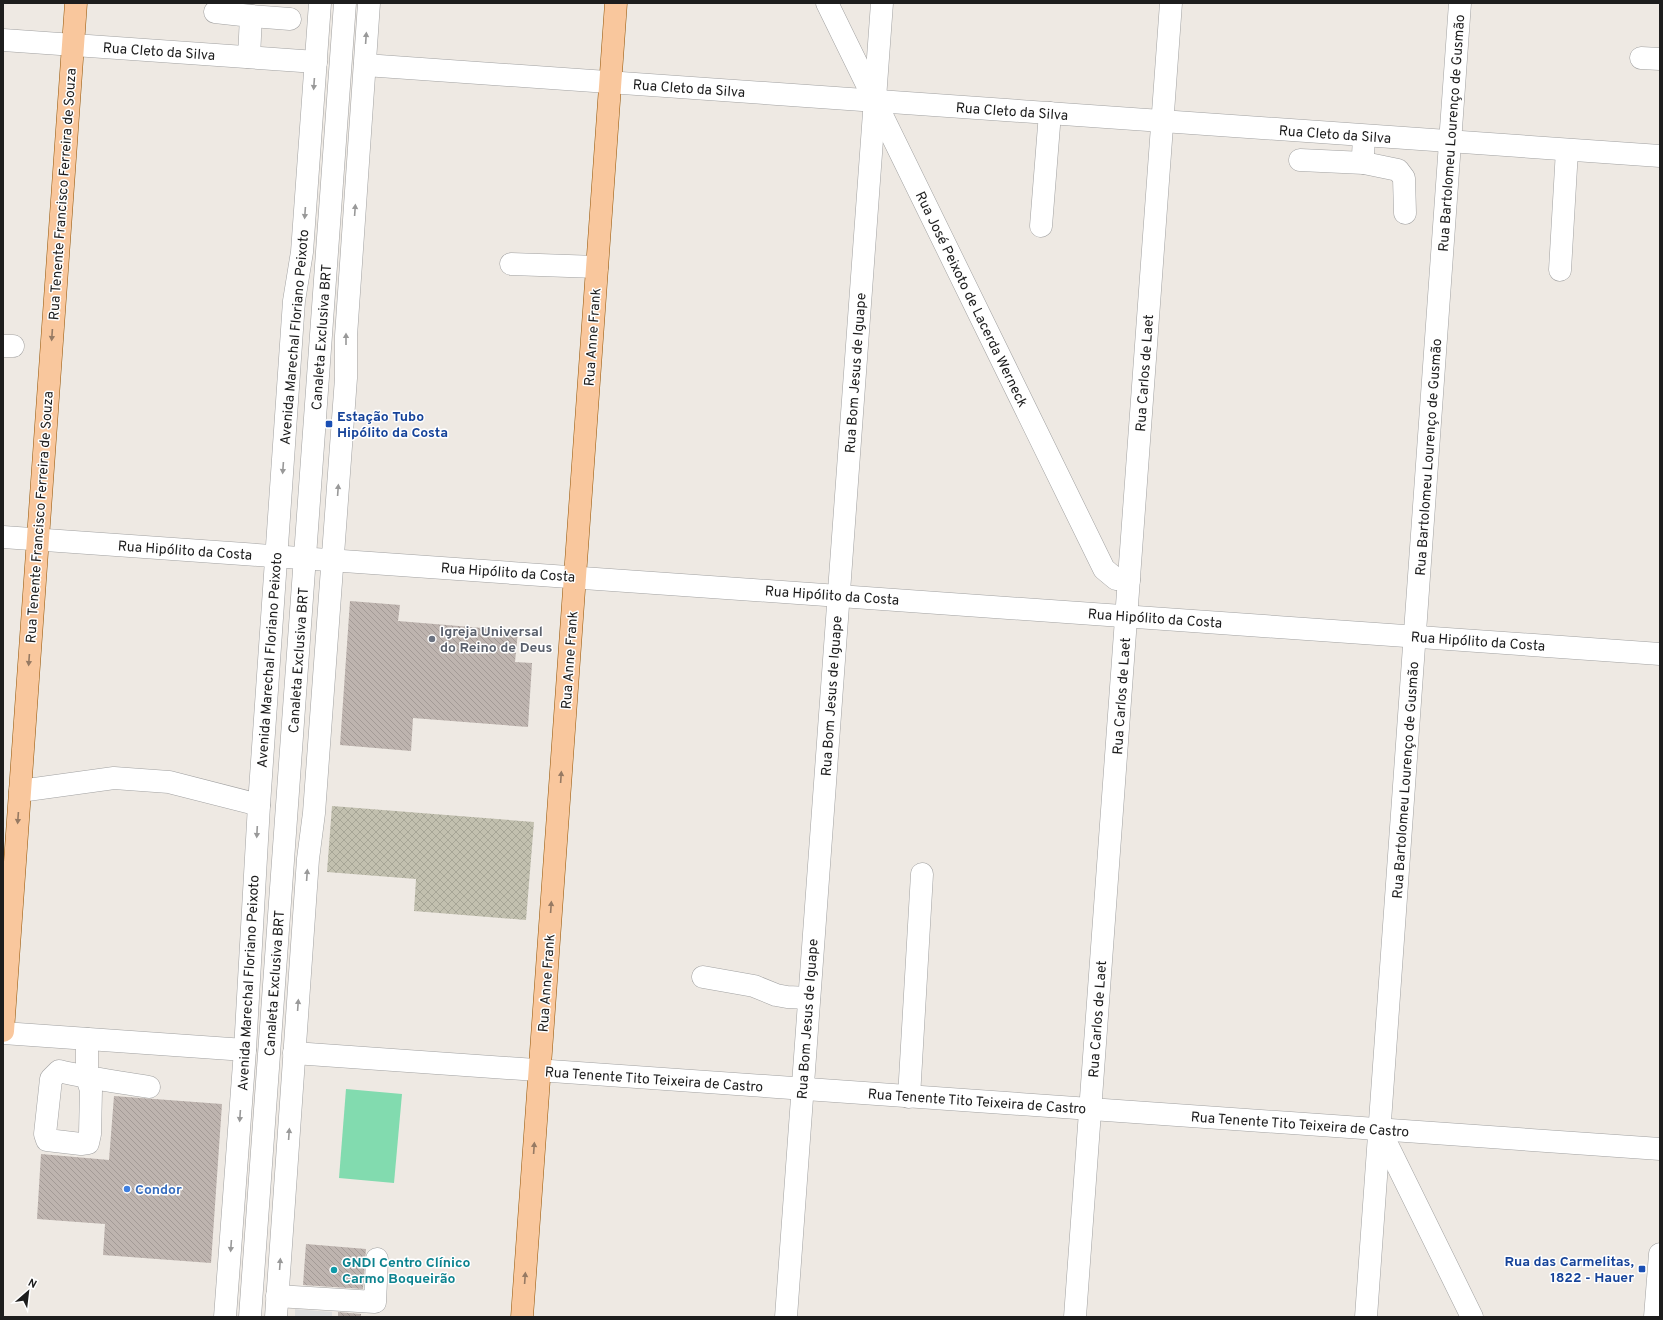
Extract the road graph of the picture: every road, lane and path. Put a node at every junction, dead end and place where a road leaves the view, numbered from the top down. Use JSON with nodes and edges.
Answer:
{"nodes":[{"id":1,"x":76,"y":3,"type":"edge"},
{"id":2,"x":320,"y":3,"type":"edge"},
{"id":3,"x":345,"y":3,"type":"edge"},
{"id":4,"x":369,"y":3,"type":"edge"},
{"id":5,"x":616,"y":3,"type":"edge"},
{"id":6,"x":827,"y":3,"type":"edge"},
{"id":7,"x":882,"y":3,"type":"edge"},
{"id":8,"x":1171,"y":3,"type":"edge"},
{"id":9,"x":1460,"y":3,"type":"edge"},
{"id":10,"x":215,"y":12,"type":"dead end"},
{"id":11,"x":251,"y":16,"type":"junction"},
{"id":12,"x":290,"y":19,"type":"dead end"},
{"id":13,"x":3,"y":40,"type":"edge"},
{"id":14,"x":73,"y":45,"type":"junction"},
{"id":15,"x":249,"y":57,"type":"junction"},
{"id":16,"x":316,"y":62,"type":"junction"},
{"id":17,"x":364,"y":65,"type":"junction"},
{"id":18,"x":610,"y":83,"type":"junction"},
{"id":19,"x":875,"y":101,"type":"junction"},
{"id":20,"x":1050,"y":114,"type":"junction"},
{"id":21,"x":1162,"y":122,"type":"junction"},
{"id":22,"x":1364,"y":136,"type":"junction"},
{"id":23,"x":1450,"y":142,"type":"junction"},
{"id":24,"x":1567,"y":150,"type":"junction"},
{"id":25,"x":1660,"y":156,"type":"edge"},
{"id":26,"x":1300,"y":160,"type":"dead end"},
{"id":27,"x":1364,"y":164,"type":"junction"},
{"id":28,"x":1405,"y":213,"type":"dead end"},
{"id":29,"x":1041,"y":226,"type":"dead end"},
{"id":30,"x":511,"y":264,"type":"dead end"},
{"id":31,"x":597,"y":267,"type":"junction"},
{"id":32,"x":1560,"y":270,"type":"dead end"},
{"id":33,"x":3,"y":537,"type":"edge"},
{"id":34,"x":38,"y":539,"type":"junction"},
{"id":35,"x":277,"y":556,"type":"junction"},
{"id":36,"x":305,"y":558,"type":"junction"},
{"id":37,"x":333,"y":560,"type":"junction"},
{"id":38,"x":575,"y":577,"type":"junction"},
{"id":39,"x":1129,"y":580,"type":"junction"},
{"id":40,"x":838,"y":596,"type":"junction"},
{"id":41,"x":1126,"y":616,"type":"junction"},
{"id":42,"x":1415,"y":636,"type":"junction"},
{"id":43,"x":1660,"y":654,"type":"edge"},
{"id":44,"x":20,"y":790,"type":"junction"},
{"id":45,"x":259,"y":805,"type":"junction"},
{"id":46,"x":922,"y":874,"type":"dead end"},
{"id":47,"x":702,"y":977,"type":"dead end"},
{"id":48,"x":809,"y":998,"type":"junction"},
{"id":49,"x":3,"y":1032,"type":"edge"},
{"id":50,"x":94,"y":1039,"type":"junction"},
{"id":51,"x":245,"y":1050,"type":"junction"},
{"id":52,"x":294,"y":1054,"type":"junction"},
{"id":53,"x":540,"y":1070,"type":"junction"},
{"id":54,"x":149,"y":1087,"type":"dead end"},
{"id":55,"x":802,"y":1089,"type":"junction"},
{"id":56,"x":909,"y":1096,"type":"junction"},
{"id":57,"x":1091,"y":1109,"type":"junction"},
{"id":58,"x":1380,"y":1129,"type":"junction"},
{"id":59,"x":1660,"y":1149,"type":"edge"},
{"id":60,"x":1660,"y":1254,"type":"edge"},
{"id":61,"x":378,"y":1259,"type":"dead end"},
{"id":62,"x":277,"y":1296,"type":"junction"},
{"id":63,"x":225,"y":1317,"type":"edge"},
{"id":64,"x":250,"y":1317,"type":"edge"},
{"id":65,"x":276,"y":1317,"type":"edge"},
{"id":66,"x":522,"y":1317,"type":"edge"},
{"id":67,"x":786,"y":1317,"type":"edge"},
{"id":68,"x":1075,"y":1317,"type":"edge"},
{"id":69,"x":1366,"y":1317,"type":"edge"},
{"id":70,"x":1472,"y":1317,"type":"edge"},
{"id":71,"x":1655,"y":1317,"type":"edge"}],
"edges":[{"from":1,"to":14,"type":"main road","name":"Rua Tenente Francisco Ferreira de Souza"},
{"from":2,"to":16,"type":"street","name":"Avenida Marechal Floriano Peixoto"},
{"from":3,"to":36,"type":"street","name":"Canaleta Exclusiva BRT"},
{"from":17,"to":4,"type":"street","one_way":true},
{"from":5,"to":18,"type":"main road","name":"Rua Anne Frank"},
{"from":6,"to":19,"type":"street","name":"Rua José Peixoto de Lacerda Werneck"},
{"from":7,"to":19,"type":"street","name":"Rua Bom Jesus de Iguape"},
{"from":8,"to":21,"type":"street","name":"Rua Carlos de Laet"},
{"from":9,"to":23,"type":"street","name":"Rua Bartolomeu Lourenço de Gusmão"},
{"from":10,"to":11,"type":"street"},
{"from":11,"to":12,"type":"street"},
{"from":11,"to":15,"type":"street"},
{"from":13,"to":14,"type":"street","name":"Rua Cleto da Silva"},
{"from":14,"to":15,"type":"street","name":"Rua Cleto da Silva"},
{"from":14,"to":34,"type":"main road","name":"Rua Tenente Francisco Ferreira de Souza","one_way":true},
{"from":15,"to":16,"type":"street","name":"Rua Cleto da Silva"},
{"from":16,"to":35,"type":"street","name":"Avenida Marechal Floriano Peixoto","one_way":true},
{"from":17,"to":18,"type":"street","name":"Rua Cleto da Silva"},
{"from":37,"to":17,"type":"street","one_way":true},
{"from":18,"to":19,"type":"street","name":"Rua Cleto da Silva"},
{"from":18,"to":31,"type":"main road","name":"Rua Anne Frank"},
{"from":19,"to":20,"type":"street","name":"Rua Cleto da Silva"},
{"from":19,"to":39,"type":"street","name":"Rua José Peixoto de Lacerda Werneck"},
{"from":19,"to":40,"type":"street","name":"Rua Bom Jesus de Iguape"},
{"from":20,"to":21,"type":"street","name":"Rua Cleto da Silva"},
{"from":20,"to":29,"type":"street"},
{"from":21,"to":22,"type":"street","name":"Rua Cleto da Silva"},
{"from":21,"to":39,"type":"street","name":"Rua Carlos de Laet"},
{"from":22,"to":23,"type":"street","name":"Rua Cleto da Silva"},
{"from":22,"to":27,"type":"street"},
{"from":23,"to":24,"type":"street","name":"Rua Cleto da Silva"},
{"from":23,"to":42,"type":"street","name":"Rua Bartolomeu Lourenço de Gusmão"},
{"from":24,"to":25,"type":"street","name":"Rua Cleto da Silva"},
{"from":24,"to":32,"type":"street"},
{"from":26,"to":27,"type":"street"},
{"from":27,"to":28,"type":"street"},
{"from":30,"to":31,"type":"street"},
{"from":31,"to":38,"type":"main road","name":"Rua Anne Frank"},
{"from":33,"to":34,"type":"street","name":"Rua Hipólito da Costa"},
{"from":34,"to":35,"type":"street","name":"Rua Hipólito da Costa"},
{"from":34,"to":44,"type":"main road","name":"Rua Tenente Francisco Ferreira de Souza","one_way":true},
{"from":35,"to":36,"type":"street","name":"Rua Hipólito da Costa"},
{"from":35,"to":45,"type":"street","name":"Avenida Marechal Floriano Peixoto"},
{"from":36,"to":37,"type":"street","name":"Rua Hipólito da Costa"},
{"from":36,"to":64,"type":"street","name":"Canaleta Exclusiva BRT"},
{"from":37,"to":38,"type":"street","name":"Rua Hipólito da Costa"},
{"from":52,"to":37,"type":"street","one_way":true},
{"from":38,"to":40,"type":"street","name":"Rua Hipólito da Costa"},
{"from":53,"to":38,"type":"main road","name":"Rua Anne Frank","one_way":true},
{"from":39,"to":41,"type":"street","name":"Rua Carlos de Laet"},
{"from":40,"to":41,"type":"street","name":"Rua Hipólito da Costa"},
{"from":40,"to":48,"type":"street","name":"Rua Bom Jesus de Iguape"},
{"from":41,"to":42,"type":"street","name":"Rua Hipólito da Costa"},
{"from":41,"to":57,"type":"street","name":"Rua Carlos de Laet"},
{"from":42,"to":43,"type":"street","name":"Rua Hipólito da Costa"},
{"from":42,"to":58,"type":"street","name":"Rua Bartolomeu Lourenço de Gusmão"},
{"from":44,"to":45,"type":"street"},
{"from":44,"to":49,"type":"main road","name":"Rua Tenente Francisco Ferreira de Souza","one_way":true},
{"from":45,"to":51,"type":"street","name":"Avenida Marechal Floriano Peixoto","one_way":true},
{"from":46,"to":56,"type":"street"},
{"from":47,"to":48,"type":"street"},
{"from":48,"to":55,"type":"street","name":"Rua Bom Jesus de Iguape"},
{"from":49,"to":50,"type":"street"},
{"from":50,"to":51,"type":"street"},
{"from":50,"to":54,"type":"street"},
{"from":51,"to":63,"type":"street","name":"Avenida Marechal Floriano Peixoto","one_way":true},
{"from":52,"to":53,"type":"street","name":"Rua Tenente Tito Teixeira de Castro"},
{"from":62,"to":52,"type":"street","one_way":true},
{"from":53,"to":55,"type":"street","name":"Rua Tenente Tito Teixeira de Castro"},
{"from":66,"to":53,"type":"main road","name":"Rua Anne Frank","one_way":true},
{"from":55,"to":56,"type":"street","name":"Rua Tenente Tito Teixeira de Castro"},
{"from":55,"to":67,"type":"street","name":"Rua Bom Jesus de Iguape"},
{"from":56,"to":57,"type":"street","name":"Rua Tenente Tito Teixeira de Castro"},
{"from":57,"to":58,"type":"street","name":"Rua Tenente Tito Teixeira de Castro"},
{"from":57,"to":68,"type":"street","name":"Rua Carlos de Laet"},
{"from":58,"to":59,"type":"street","name":"Rua Tenente Tito Teixeira de Castro"},
{"from":58,"to":69,"type":"street","name":"Rua Bartolomeu Lourenço de Gusmão"},
{"from":58,"to":70,"type":"street"},
{"from":60,"to":71,"type":"street"},
{"from":61,"to":62,"type":"street"},
{"from":62,"to":65,"type":"street"}]}
